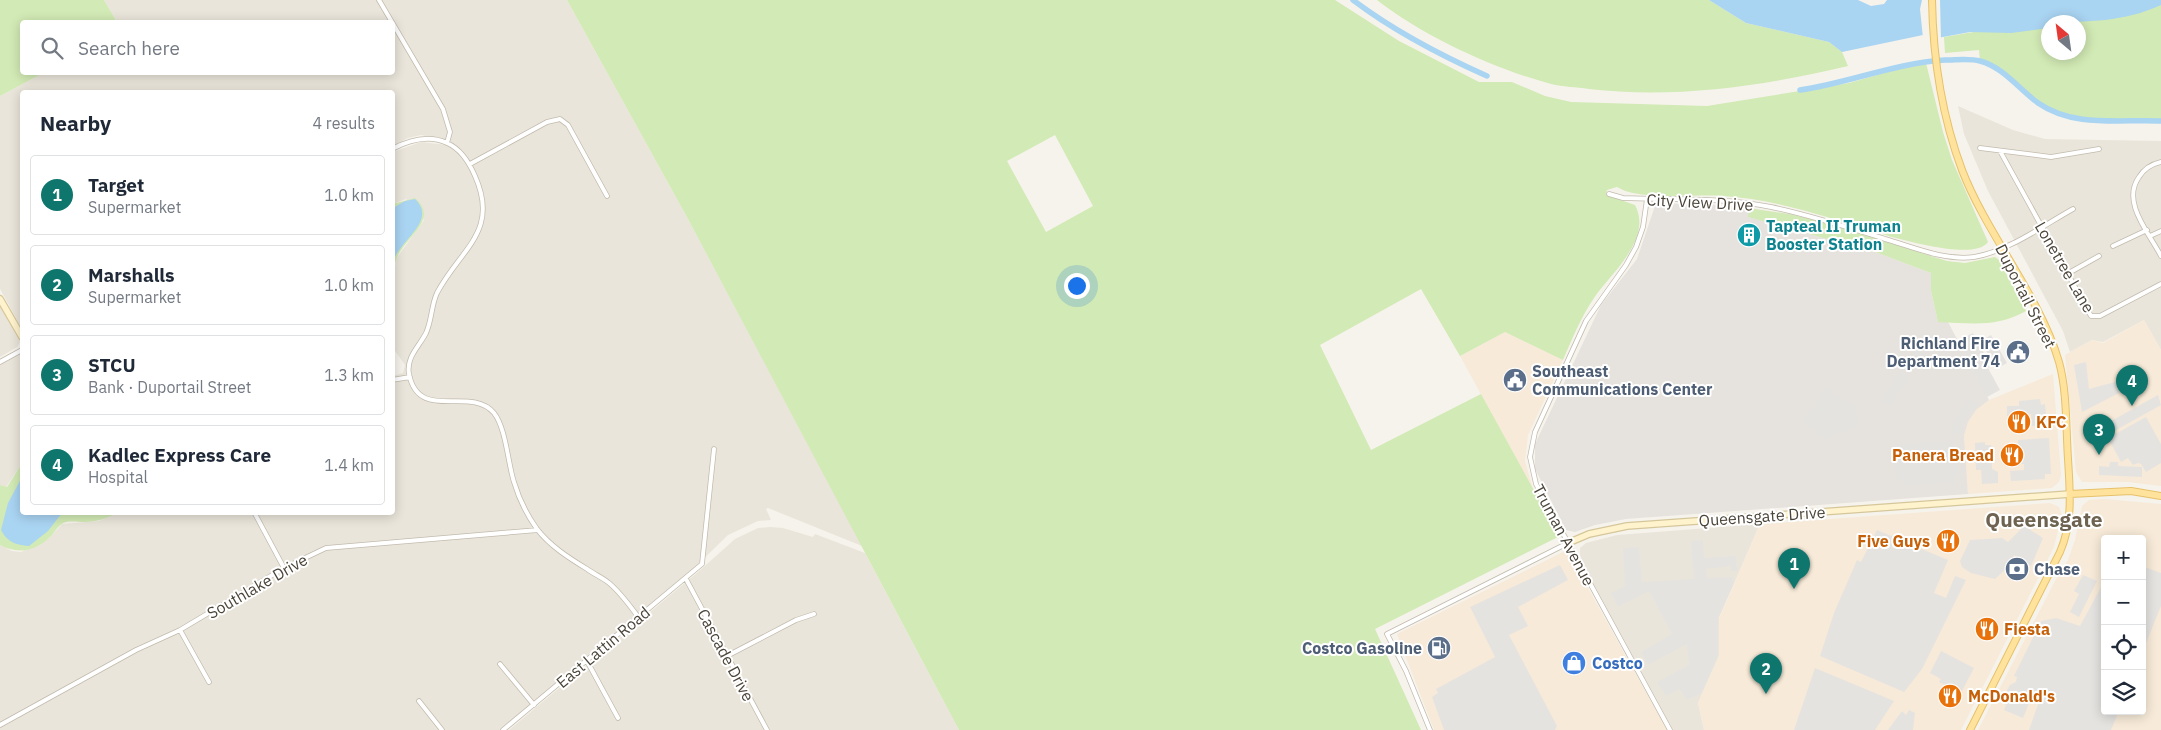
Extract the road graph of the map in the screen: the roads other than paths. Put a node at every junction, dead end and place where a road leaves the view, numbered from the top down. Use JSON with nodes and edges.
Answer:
{"nodes":[{"id":1,"x":379,"y":0,"type":"edge"},
{"id":2,"x":1932,"y":0,"type":"edge"},
{"id":3,"x":391,"y":20,"type":"edge"},
{"id":4,"x":395,"y":27,"type":"edge"},
{"id":5,"x":447,"y":143,"type":"junction"},
{"id":6,"x":395,"y":148,"type":"edge"},
{"id":7,"x":1980,"y":148,"type":"dead end"},
{"id":8,"x":2099,"y":149,"type":"dead end"},
{"id":9,"x":2000,"y":151,"type":"junction"},
{"id":10,"x":2161,"y":162,"type":"edge"},
{"id":11,"x":470,"y":164,"type":"junction"},
{"id":12,"x":1609,"y":194,"type":"dead end"},
{"id":13,"x":608,"y":196,"type":"dead end"},
{"id":14,"x":1647,"y":199,"type":"junction"},
{"id":15,"x":2073,"y":209,"type":"dead end"},
{"id":16,"x":2041,"y":227,"type":"junction"},
{"id":17,"x":2147,"y":230,"type":"junction"},
{"id":18,"x":2161,"y":231,"type":"edge"},
{"id":19,"x":2150,"y":236,"type":"junction"},
{"id":20,"x":2113,"y":246,"type":"dead end"},
{"id":21,"x":2001,"y":248,"type":"junction"},
{"id":22,"x":2099,"y":256,"type":"dead end"},
{"id":23,"x":2161,"y":256,"type":"edge"},
{"id":24,"x":2067,"y":274,"type":"junction"},
{"id":25,"x":2161,"y":284,"type":"edge"},
{"id":26,"x":0,"y":298,"type":"edge"},
{"id":27,"x":20,"y":333,"type":"edge"},
{"id":28,"x":20,"y":351,"type":"edge"},
{"id":29,"x":0,"y":362,"type":"edge"},
{"id":30,"x":410,"y":377,"type":"junction"},
{"id":31,"x":395,"y":380,"type":"edge"},
{"id":32,"x":714,"y":449,"type":"dead end"},
{"id":33,"x":2070,"y":494,"type":"junction"},
{"id":34,"x":2161,"y":496,"type":"edge"},
{"id":35,"x":256,"y":515,"type":"edge"},
{"id":36,"x":538,"y":530,"type":"junction"},
{"id":37,"x":1568,"y":543,"type":"junction"},
{"id":38,"x":284,"y":568,"type":"junction"},
{"id":39,"x":686,"y":579,"type":"junction"},
{"id":40,"x":814,"y":614,"type":"dead end"},
{"id":41,"x":639,"y":618,"type":"junction"},
{"id":42,"x":180,"y":630,"type":"junction"},
{"id":43,"x":727,"y":656,"type":"junction"},
{"id":44,"x":587,"y":661,"type":"junction"},
{"id":45,"x":500,"y":664,"type":"dead end"},
{"id":46,"x":209,"y":682,"type":"dead end"},
{"id":47,"x":419,"y":701,"type":"dead end"},
{"id":48,"x":534,"y":705,"type":"junction"},
{"id":49,"x":618,"y":718,"type":"dead end"},
{"id":50,"x":0,"y":725,"type":"edge"},
{"id":51,"x":442,"y":730,"type":"edge"},
{"id":52,"x":503,"y":730,"type":"edge"},
{"id":53,"x":766,"y":730,"type":"edge"},
{"id":54,"x":1430,"y":730,"type":"edge"},
{"id":55,"x":1670,"y":730,"type":"edge"},
{"id":56,"x":1970,"y":730,"type":"edge"}],
"edges":[{"from":1,"to":3,"type":"street"},
{"from":2,"to":21,"type":"main road","name":"Duportail Street"},
{"from":4,"to":5,"type":"street"},
{"from":5,"to":6,"type":"street"},
{"from":5,"to":11,"type":"street"},
{"from":7,"to":9,"type":"street"},
{"from":8,"to":9,"type":"street"},
{"from":9,"to":16,"type":"street","name":"Lonetree Lane"},
{"from":10,"to":17,"type":"street"},
{"from":11,"to":13,"type":"street"},
{"from":11,"to":30,"type":"street"},
{"from":12,"to":14,"type":"street","name":"City View Drive"},
{"from":14,"to":21,"type":"street","name":"City View Drive"},
{"from":14,"to":37,"type":"street","name":"Truman Avenue"},
{"from":15,"to":16,"type":"street","name":"City View Drive"},
{"from":16,"to":21,"type":"street","name":"City View Drive"},
{"from":16,"to":24,"type":"street","name":"Lonetree Lane"},
{"from":17,"to":19,"type":"street"},
{"from":17,"to":20,"type":"street"},
{"from":18,"to":19,"type":"street"},
{"from":19,"to":23,"type":"street"},
{"from":21,"to":33,"type":"main road","name":"Duportail Street"},
{"from":22,"to":24,"type":"street"},
{"from":24,"to":25,"type":"street","name":"Lonetree Lane"},
{"from":26,"to":27,"type":"street"},
{"from":28,"to":29,"type":"street"},
{"from":30,"to":31,"type":"street"},
{"from":30,"to":36,"type":"street"},
{"from":32,"to":39,"type":"street","name":"East Lattin Road"},
{"from":33,"to":34,"type":"main road","name":"Queensgate Drive"},
{"from":33,"to":37,"type":"street","name":"Queensgate Drive"},
{"from":33,"to":56,"type":"main road","name":"Duportail Street"},
{"from":35,"to":38,"type":"street"},
{"from":36,"to":38,"type":"street","name":"Southlake Drive"},
{"from":36,"to":41,"type":"street"},
{"from":37,"to":54,"type":"street","name":"Queensgate Drive"},
{"from":37,"to":55,"type":"street","name":"Truman Avenue"},
{"from":38,"to":42,"type":"street","name":"Southlake Drive"},
{"from":39,"to":41,"type":"street","name":"East Lattin Road"},
{"from":39,"to":43,"type":"street","name":"Cascade Drive"},
{"from":40,"to":43,"type":"street"},
{"from":41,"to":44,"type":"street","name":"East Lattin Road"},
{"from":42,"to":46,"type":"street"},
{"from":42,"to":50,"type":"street","name":"Southlake Drive"},
{"from":43,"to":53,"type":"street","name":"Cascade Drive"},
{"from":44,"to":48,"type":"street","name":"East Lattin Road"},
{"from":44,"to":49,"type":"street"},
{"from":45,"to":48,"type":"street"},
{"from":47,"to":51,"type":"street"},
{"from":48,"to":52,"type":"street","name":"East Lattin Road"}]}
